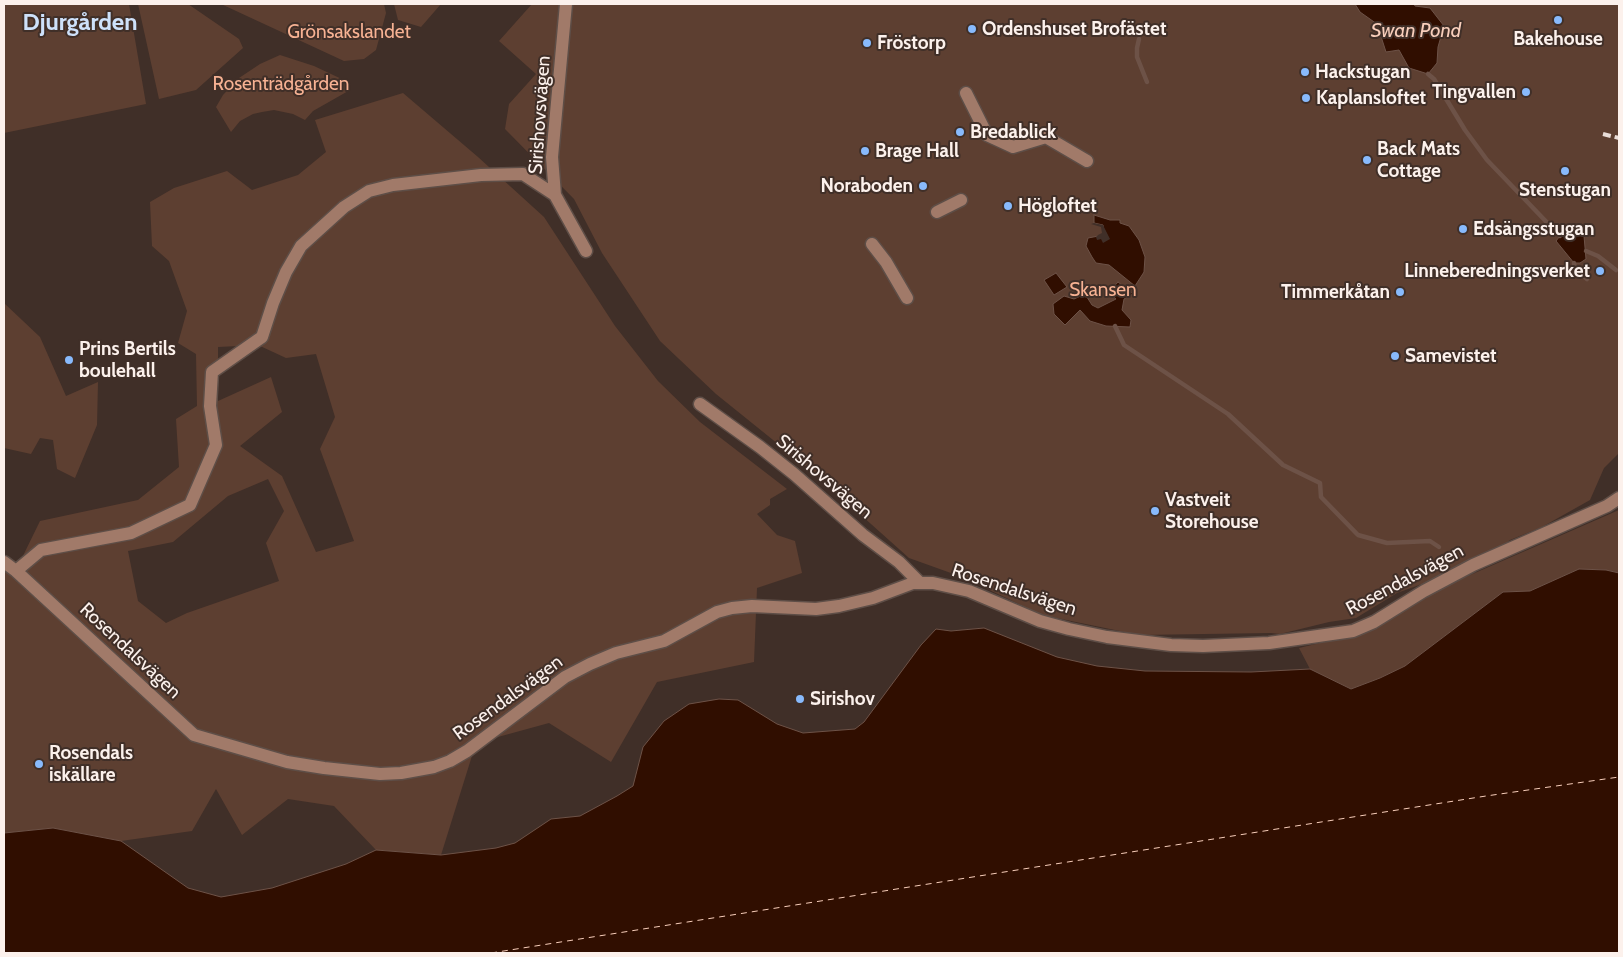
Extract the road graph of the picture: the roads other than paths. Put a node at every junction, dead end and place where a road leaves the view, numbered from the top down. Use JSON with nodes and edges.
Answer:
{"nodes":[{"id":1,"x":566,"y":4,"type":"edge"},
{"id":2,"x":966,"y":93,"type":"dead end"},
{"id":3,"x":1088,"y":161,"type":"dead end"},
{"id":4,"x":555,"y":195,"type":"junction"},
{"id":5,"x":961,"y":200,"type":"dead end"},
{"id":6,"x":937,"y":212,"type":"dead end"},
{"id":7,"x":872,"y":244,"type":"dead end"},
{"id":8,"x":586,"y":251,"type":"dead end"},
{"id":9,"x":907,"y":298,"type":"dead end"},
{"id":10,"x":700,"y":404,"type":"dead end"},
{"id":11,"x":1619,"y":498,"type":"edge"},
{"id":12,"x":4,"y":562,"type":"edge"},
{"id":13,"x":16,"y":571,"type":"junction"},
{"id":14,"x":920,"y":583,"type":"junction"}],
"edges":[{"from":1,"to":4,"type":"street","name":"Sirishovsvägen"},
{"from":2,"to":3,"type":"street"},
{"from":4,"to":8,"type":"street","name":"Sirishovsvägen"},
{"from":4,"to":13,"type":"street"},
{"from":5,"to":6,"type":"street"},
{"from":7,"to":9,"type":"street"},
{"from":10,"to":14,"type":"street","name":"Sirishovsvägen"},
{"from":11,"to":14,"type":"street","name":"Rosendalsvägen"},
{"from":12,"to":13,"type":"street","name":"Rosendalsvägen"},
{"from":13,"to":14,"type":"street","name":"Rosendalsvägen"}]}
